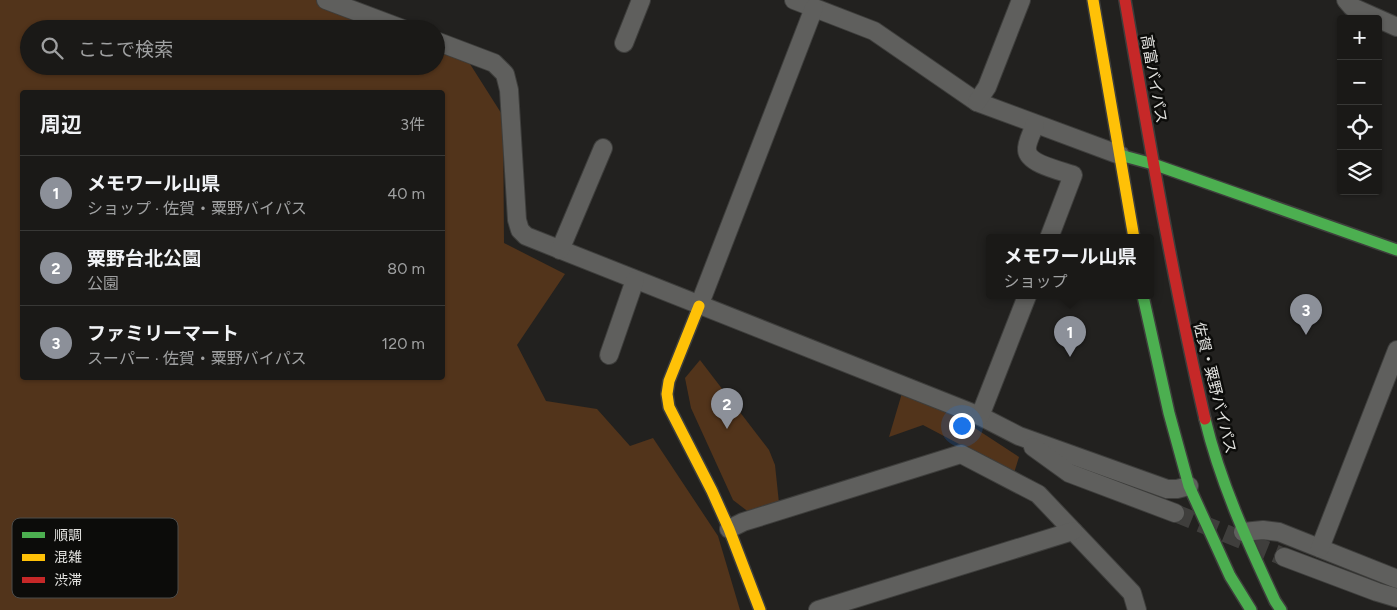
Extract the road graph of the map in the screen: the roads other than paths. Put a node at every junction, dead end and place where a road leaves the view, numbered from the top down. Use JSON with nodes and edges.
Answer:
{"nodes":[{"id":1,"x":326,"y":0,"type":"edge"},
{"id":2,"x":641,"y":0,"type":"edge"},
{"id":3,"x":794,"y":0,"type":"edge"},
{"id":4,"x":1021,"y":0,"type":"edge"},
{"id":5,"x":1093,"y":0,"type":"edge"},
{"id":6,"x":1125,"y":0,"type":"edge"},
{"id":7,"x":1346,"y":0,"type":"edge"},
{"id":8,"x":814,"y":8,"type":"junction"},
{"id":9,"x":379,"y":20,"type":"edge"},
{"id":10,"x":1397,"y":27,"type":"edge"},
{"id":11,"x":624,"y":43,"type":"dead end"},
{"id":12,"x":445,"y":44,"type":"edge"},
{"id":13,"x":977,"y":102,"type":"junction"},
{"id":14,"x":1035,"y":124,"type":"junction"},
{"id":15,"x":603,"y":148,"type":"dead end"},
{"id":16,"x":1120,"y":155,"type":"junction"},
{"id":17,"x":1153,"y":164,"type":"junction"},
{"id":18,"x":1051,"y":234,"type":"edge"},
{"id":19,"x":1133,"y":234,"type":"edge"},
{"id":20,"x":560,"y":250,"type":"junction"},
{"id":21,"x":1397,"y":250,"type":"edge"},
{"id":22,"x":635,"y":280,"type":"junction"},
{"id":23,"x":1026,"y":299,"type":"edge"},
{"id":24,"x":1144,"y":299,"type":"edge"},
{"id":25,"x":699,"y":306,"type":"junction"},
{"id":26,"x":1397,"y":350,"type":"edge"},
{"id":27,"x":609,"y":355,"type":"dead end"},
{"id":28,"x":980,"y":416,"type":"junction"},
{"id":29,"x":1019,"y":436,"type":"junction"},
{"id":30,"x":1189,"y":486,"type":"junction"},
{"id":31,"x":1175,"y":513,"type":"tunnel mouth"},
{"id":32,"x":730,"y":529,"type":"junction"},
{"id":33,"x":1073,"y":531,"type":"junction"},
{"id":34,"x":1243,"y":532,"type":"junction"},
{"id":35,"x":1320,"y":548,"type":"junction"},
{"id":36,"x":1284,"y":557,"type":"tunnel mouth"},
{"id":37,"x":1397,"y":579,"type":"edge"},
{"id":38,"x":1397,"y":598,"type":"edge"},
{"id":39,"x":760,"y":610,"type":"edge"},
{"id":40,"x":818,"y":610,"type":"edge"},
{"id":41,"x":1137,"y":610,"type":"edge"},
{"id":42,"x":1251,"y":610,"type":"edge"},
{"id":43,"x":1281,"y":610,"type":"edge"}],
"edges":[{"from":1,"to":9,"type":"street"},
{"from":2,"to":11,"type":"street"},
{"from":3,"to":8,"type":"street"},
{"from":4,"to":13,"type":"street"},
{"from":5,"to":16,"type":"main road"},
{"from":6,"to":17,"type":"main road","name":"高富バイパス"},
{"from":7,"to":10,"type":"street"},
{"from":8,"to":13,"type":"street"},
{"from":8,"to":25,"type":"street"},
{"from":12,"to":20,"type":"street"},
{"from":13,"to":14,"type":"street"},
{"from":14,"to":16,"type":"street"},
{"from":14,"to":18,"type":"street"},
{"from":15,"to":20,"type":"street"},
{"from":16,"to":17,"type":"main road"},
{"from":16,"to":19,"type":"main road"},
{"from":17,"to":21,"type":"main road"},
{"from":17,"to":34,"type":"main road","name":"佐賀・粟野バイパス"},
{"from":20,"to":22,"type":"street"},
{"from":22,"to":25,"type":"street"},
{"from":22,"to":27,"type":"street"},
{"from":23,"to":28,"type":"street"},
{"from":24,"to":30,"type":"main road"},
{"from":25,"to":28,"type":"street"},
{"from":25,"to":32,"type":"main road"},
{"from":26,"to":35,"type":"street"},
{"from":28,"to":29,"type":"street"},
{"from":29,"to":30,"type":"street"},
{"from":29,"to":31,"type":"street"},
{"from":30,"to":42,"type":"main road"},
{"from":32,"to":33,"type":"street"},
{"from":32,"to":39,"type":"main road"},
{"from":33,"to":40,"type":"street"},
{"from":33,"to":41,"type":"street"},
{"from":34,"to":35,"type":"street"},
{"from":34,"to":43,"type":"main road","name":"佐賀・粟野バイパス"},
{"from":35,"to":37,"type":"street"},
{"from":36,"to":38,"type":"street"}]}
